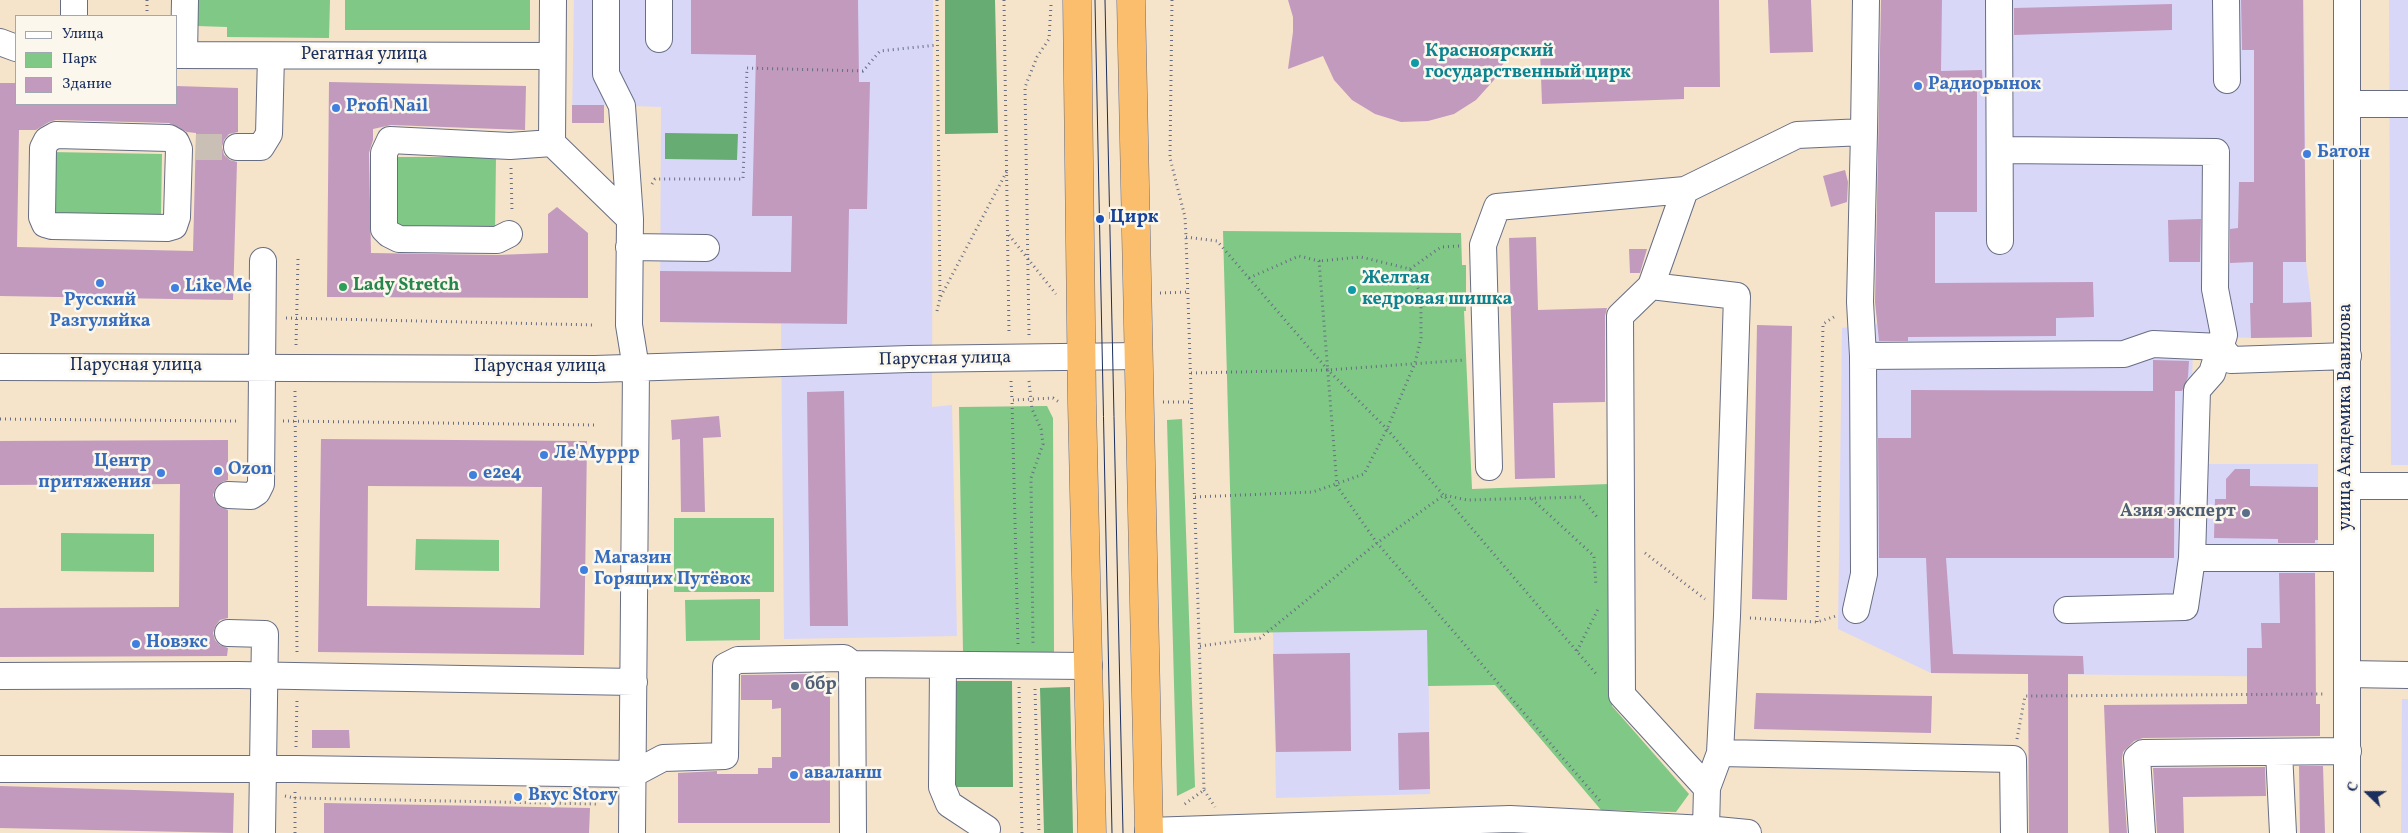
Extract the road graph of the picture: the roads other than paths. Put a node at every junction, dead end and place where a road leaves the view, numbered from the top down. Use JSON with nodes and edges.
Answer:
{"nodes":[{"id":1,"x":74,"y":0,"type":"edge"},
{"id":2,"x":185,"y":0,"type":"edge"},
{"id":3,"x":553,"y":0,"type":"edge"},
{"id":4,"x":606,"y":0,"type":"edge"},
{"id":5,"x":659,"y":0,"type":"edge"},
{"id":6,"x":1078,"y":0,"type":"edge"},
{"id":7,"x":1131,"y":0,"type":"edge"},
{"id":8,"x":1866,"y":0,"type":"edge"},
{"id":9,"x":1999,"y":0,"type":"edge"},
{"id":10,"x":2226,"y":0,"type":"edge"},
{"id":11,"x":2347,"y":0,"type":"edge"},
{"id":12,"x":74,"y":15,"type":"edge"},
{"id":13,"x":658,"y":39,"type":"dead end"},
{"id":14,"x":0,"y":42,"type":"edge"},
{"id":15,"x":15,"y":48,"type":"edge"},
{"id":16,"x":180,"y":55,"type":"edge"},
{"id":17,"x":271,"y":56,"type":"junction"},
{"id":18,"x":552,"y":56,"type":"junction"},
{"id":19,"x":2228,"y":80,"type":"dead end"},
{"id":20,"x":2347,"y":104,"type":"junction"},
{"id":21,"x":2408,"y":104,"type":"edge"},
{"id":22,"x":1864,"y":132,"type":"junction"},
{"id":23,"x":552,"y":143,"type":"junction"},
{"id":24,"x":237,"y":147,"type":"tunnel mouth"},
{"id":25,"x":187,"y":148,"type":"joint"},
{"id":26,"x":2001,"y":150,"type":"junction"},
{"id":27,"x":1685,"y":190,"type":"junction"},
{"id":28,"x":630,"y":219,"type":"junction"},
{"id":29,"x":509,"y":234,"type":"road end"},
{"id":30,"x":2000,"y":241,"type":"dead end"},
{"id":31,"x":630,"y":247,"type":"junction"},
{"id":32,"x":706,"y":248,"type":"dead end"},
{"id":33,"x":263,"y":261,"type":"dead end"},
{"id":34,"x":1651,"y":286,"type":"junction"},
{"id":35,"x":2221,"y":347,"type":"junction"},
{"id":36,"x":1138,"y":356,"type":"junction"},
{"id":37,"x":1864,"y":356,"type":"junction"},
{"id":38,"x":2348,"y":356,"type":"junction"},
{"id":39,"x":1081,"y":357,"type":"junction"},
{"id":40,"x":0,"y":367,"type":"edge"},
{"id":41,"x":261,"y":368,"type":"junction"},
{"id":42,"x":636,"y":368,"type":"junction"},
{"id":43,"x":1489,"y":467,"type":"dead end"},
{"id":44,"x":2347,"y":486,"type":"junction"},
{"id":45,"x":2408,"y":486,"type":"edge"},
{"id":46,"x":228,"y":495,"type":"dead end"},
{"id":47,"x":2192,"y":558,"type":"junction"},
{"id":48,"x":2347,"y":558,"type":"junction"},
{"id":49,"x":1856,"y":610,"type":"road end"},
{"id":50,"x":2067,"y":610,"type":"dead end"},
{"id":51,"x":228,"y":633,"type":"dead end"},
{"id":52,"x":852,"y":664,"type":"junction"},
{"id":53,"x":943,"y":666,"type":"junction"},
{"id":54,"x":1089,"y":666,"type":"junction"},
{"id":55,"x":2408,"y":675,"type":"edge"},
{"id":56,"x":0,"y":676,"type":"edge"},
{"id":57,"x":265,"y":676,"type":"junction"},
{"id":58,"x":634,"y":682,"type":"junction"},
{"id":59,"x":2342,"y":684,"type":"junction"},
{"id":60,"x":2348,"y":751,"type":"junction"},
{"id":61,"x":2279,"y":752,"type":"junction"},
{"id":62,"x":1720,"y":753,"type":"junction"},
{"id":63,"x":0,"y":769,"type":"edge"},
{"id":64,"x":632,"y":774,"type":"junction"},
{"id":65,"x":263,"y":780,"type":"junction"},
{"id":66,"x":1707,"y":788,"type":"junction"},
{"id":67,"x":1513,"y":826,"type":"edge"},
{"id":68,"x":987,"y":829,"type":"dead end"},
{"id":69,"x":1706,"y":829,"type":"junction"},
{"id":70,"x":1229,"y":831,"type":"edge"},
{"id":71,"x":1148,"y":832,"type":"edge"},
{"id":72,"x":262,"y":833,"type":"edge"},
{"id":73,"x":632,"y":833,"type":"edge"},
{"id":74,"x":853,"y":833,"type":"edge"},
{"id":75,"x":1092,"y":833,"type":"edge"},
{"id":76,"x":1748,"y":833,"type":"edge"},
{"id":77,"x":2014,"y":833,"type":"edge"},
{"id":78,"x":2142,"y":833,"type":"edge"},
{"id":79,"x":2283,"y":833,"type":"edge"},
{"id":80,"x":2347,"y":833,"type":"edge"}],
"edges":[{"from":1,"to":12,"type":"street"},
{"from":2,"to":16,"type":"street"},
{"from":3,"to":18,"type":"street"},
{"from":4,"to":28,"type":"street"},
{"from":5,"to":13,"type":"street"},
{"from":6,"to":39,"type":"highway"},
{"from":7,"to":36,"type":"highway"},
{"from":8,"to":22,"type":"street"},
{"from":9,"to":26,"type":"street"},
{"from":10,"to":19,"type":"street"},
{"from":11,"to":20,"type":"street","name":"улица Академика Вавилова"},
{"from":14,"to":15,"type":"street"},
{"from":16,"to":17,"type":"street","name":"Регатная улица"},
{"from":17,"to":18,"type":"street","name":"Регатная улица"},
{"from":17,"to":24,"type":"street"},
{"from":18,"to":23,"type":"street"},
{"from":20,"to":21,"type":"street"},
{"from":20,"to":38,"type":"street","name":"улица Академика Вавилова"},
{"from":22,"to":27,"type":"street"},
{"from":22,"to":37,"type":"street"},
{"from":23,"to":28,"type":"street"},
{"from":23,"to":29,"type":"street"},
{"from":25,"to":25,"type":"street"},
{"from":26,"to":30,"type":"street"},
{"from":26,"to":35,"type":"street"},
{"from":27,"to":34,"type":"street"},
{"from":27,"to":43,"type":"street"},
{"from":28,"to":31,"type":"street"},
{"from":31,"to":32,"type":"street"},
{"from":31,"to":42,"type":"street"},
{"from":33,"to":41,"type":"street"},
{"from":34,"to":62,"type":"street"},
{"from":34,"to":66,"type":"street"},
{"from":35,"to":37,"type":"street"},
{"from":35,"to":38,"type":"street"},
{"from":35,"to":47,"type":"street"},
{"from":36,"to":39,"type":"street","name":"Парусная улица"},
{"from":36,"to":71,"type":"highway"},
{"from":37,"to":49,"type":"street"},
{"from":38,"to":44,"type":"street","name":"улица Академика Вавилова"},
{"from":39,"to":42,"type":"street","name":"Парусная улица"},
{"from":39,"to":54,"type":"highway"},
{"from":40,"to":41,"type":"street","name":"Парусная улица"},
{"from":41,"to":42,"type":"street","name":"Парусная улица"},
{"from":41,"to":46,"type":"street"},
{"from":42,"to":58,"type":"street"},
{"from":44,"to":45,"type":"street"},
{"from":44,"to":48,"type":"street","name":"улица Академика Вавилова"},
{"from":47,"to":48,"type":"street"},
{"from":47,"to":50,"type":"street"},
{"from":48,"to":59,"type":"street","name":"улица Академика Вавилова"},
{"from":51,"to":57,"type":"street"},
{"from":52,"to":53,"type":"street"},
{"from":52,"to":64,"type":"street"},
{"from":52,"to":74,"type":"street"},
{"from":53,"to":54,"type":"street"},
{"from":53,"to":68,"type":"street"},
{"from":54,"to":75,"type":"highway"},
{"from":55,"to":59,"type":"street"},
{"from":56,"to":57,"type":"street"},
{"from":57,"to":58,"type":"street"},
{"from":57,"to":65,"type":"street"},
{"from":58,"to":64,"type":"street"},
{"from":59,"to":60,"type":"street","name":"улица Академика Вавилова"},
{"from":60,"to":61,"type":"street"},
{"from":60,"to":80,"type":"street","name":"улица Академика Вавилова"},
{"from":61,"to":78,"type":"street"},
{"from":61,"to":79,"type":"street"},
{"from":62,"to":66,"type":"street"},
{"from":62,"to":77,"type":"street"},
{"from":63,"to":65,"type":"street"},
{"from":64,"to":65,"type":"street"},
{"from":64,"to":73,"type":"street"},
{"from":65,"to":72,"type":"street"},
{"from":66,"to":69,"type":"street"},
{"from":67,"to":69,"type":"street"},
{"from":67,"to":70,"type":"street"},
{"from":69,"to":76,"type":"street"},
{"from":70,"to":71,"type":"street"}]}
